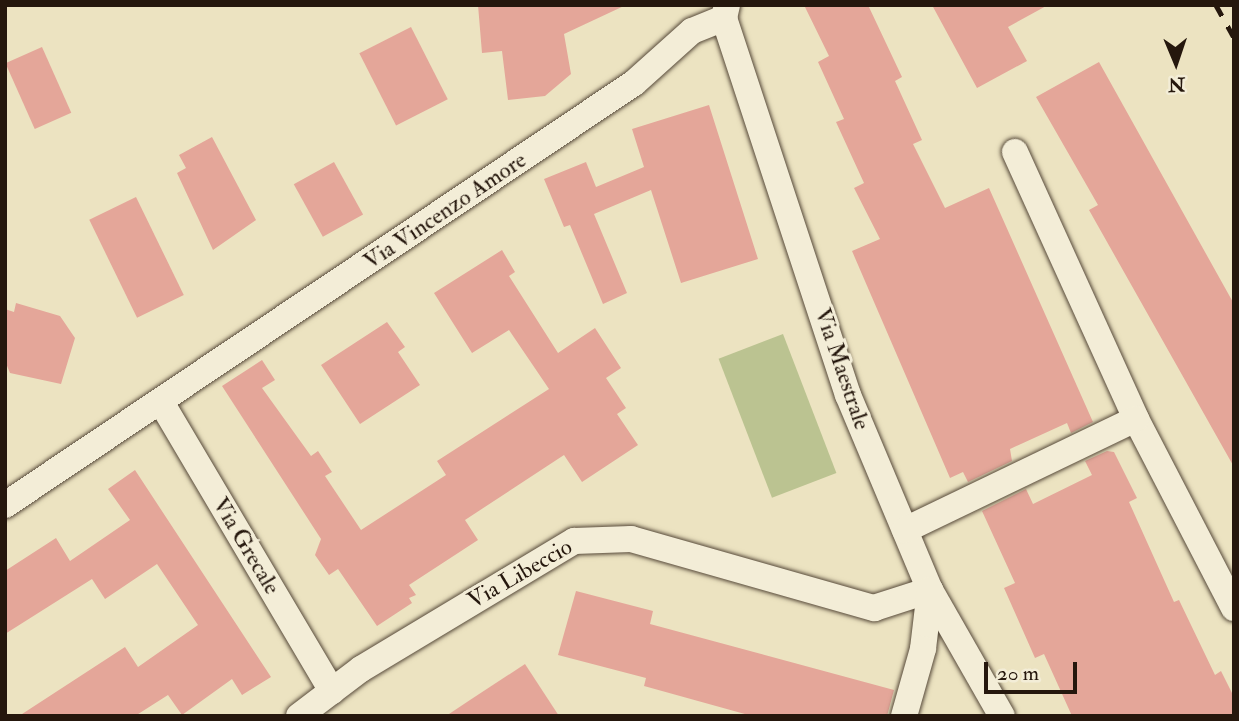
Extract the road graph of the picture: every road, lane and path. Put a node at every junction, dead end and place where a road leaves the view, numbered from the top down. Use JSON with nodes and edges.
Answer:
{"nodes":[{"id":1,"x":726,"y":11,"type":"edge"},
{"id":2,"x":1015,"y":152,"type":"dead end"},
{"id":3,"x":160,"y":402,"type":"junction"},
{"id":4,"x":1136,"y":419,"type":"junction"},
{"id":5,"x":5,"y":505,"type":"edge"},
{"id":6,"x":905,"y":530,"type":"junction"},
{"id":7,"x":930,"y":590,"type":"junction"},
{"id":8,"x":1234,"y":608,"type":"edge"},
{"id":9,"x":332,"y":691,"type":"junction"},
{"id":10,"x":299,"y":716,"type":"edge"},
{"id":11,"x":904,"y":716,"type":"edge"},
{"id":12,"x":1002,"y":716,"type":"edge"}],
"edges":[{"from":1,"to":3,"type":"street","name":"Via Vincenzo Amore"},
{"from":1,"to":6,"type":"street","name":"Via Maestrale"},
{"from":2,"to":4,"type":"street"},
{"from":3,"to":5,"type":"street","name":"Via Vincenzo Amore"},
{"from":3,"to":9,"type":"street","name":"Via Grecale"},
{"from":4,"to":6,"type":"street"},
{"from":4,"to":8,"type":"street"},
{"from":6,"to":7,"type":"street","name":"Via Maestrale"},
{"from":7,"to":9,"type":"street","name":"Via Libeccio"},
{"from":7,"to":11,"type":"street"},
{"from":7,"to":12,"type":"street","name":"Via Maestrale"},
{"from":9,"to":10,"type":"street","name":"Via Libeccio"}]}
